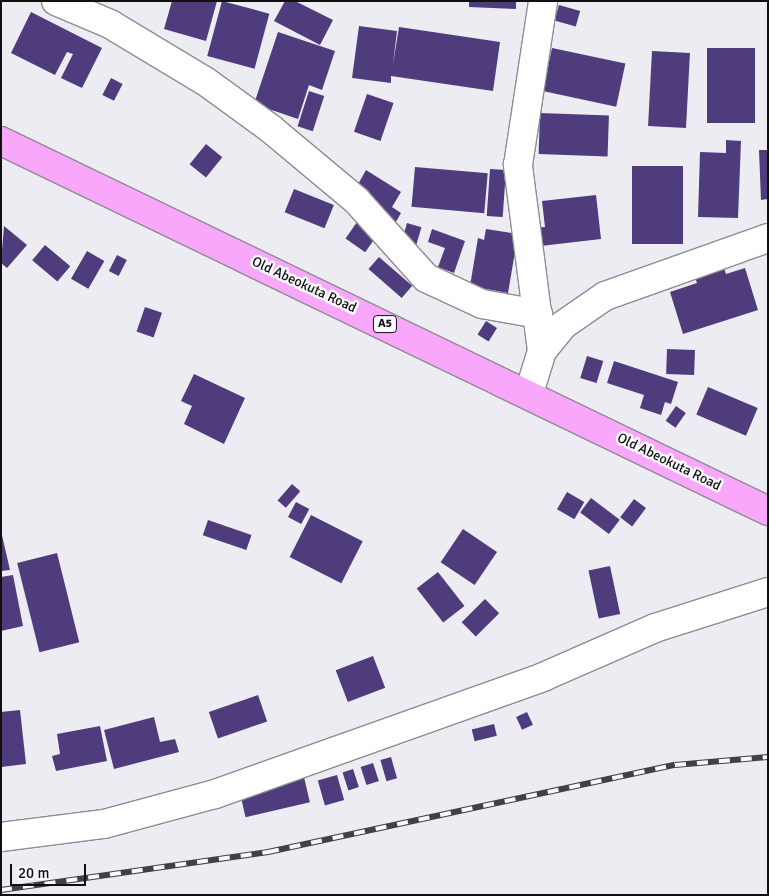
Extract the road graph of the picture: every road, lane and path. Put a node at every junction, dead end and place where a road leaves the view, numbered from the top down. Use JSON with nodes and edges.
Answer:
{"nodes":[{"id":1,"x":56,"y":1,"type":"edge"},
{"id":2,"x":543,"y":1,"type":"edge"},
{"id":3,"x":1,"y":141,"type":"edge"},
{"id":4,"x":768,"y":238,"type":"edge"},
{"id":5,"x":538,"y":314,"type":"junction"},
{"id":6,"x":542,"y":351,"type":"junction"},
{"id":7,"x":529,"y":393,"type":"junction"},
{"id":8,"x":768,"y":511,"type":"edge"},
{"id":9,"x":768,"y":592,"type":"edge"},
{"id":10,"x":1,"y":838,"type":"edge"}],
"edges":[{"from":1,"to":5,"type":"street"},
{"from":2,"to":5,"type":"street"},
{"from":3,"to":7,"type":"highway","name":"Old Abeokuta Road","number":"A5"},
{"from":4,"to":6,"type":"street"},
{"from":5,"to":6,"type":"street"},
{"from":6,"to":7,"type":"street"},
{"from":7,"to":8,"type":"highway","name":"Old Abeokuta Road","number":"A5"},
{"from":9,"to":10,"type":"street"}]}
